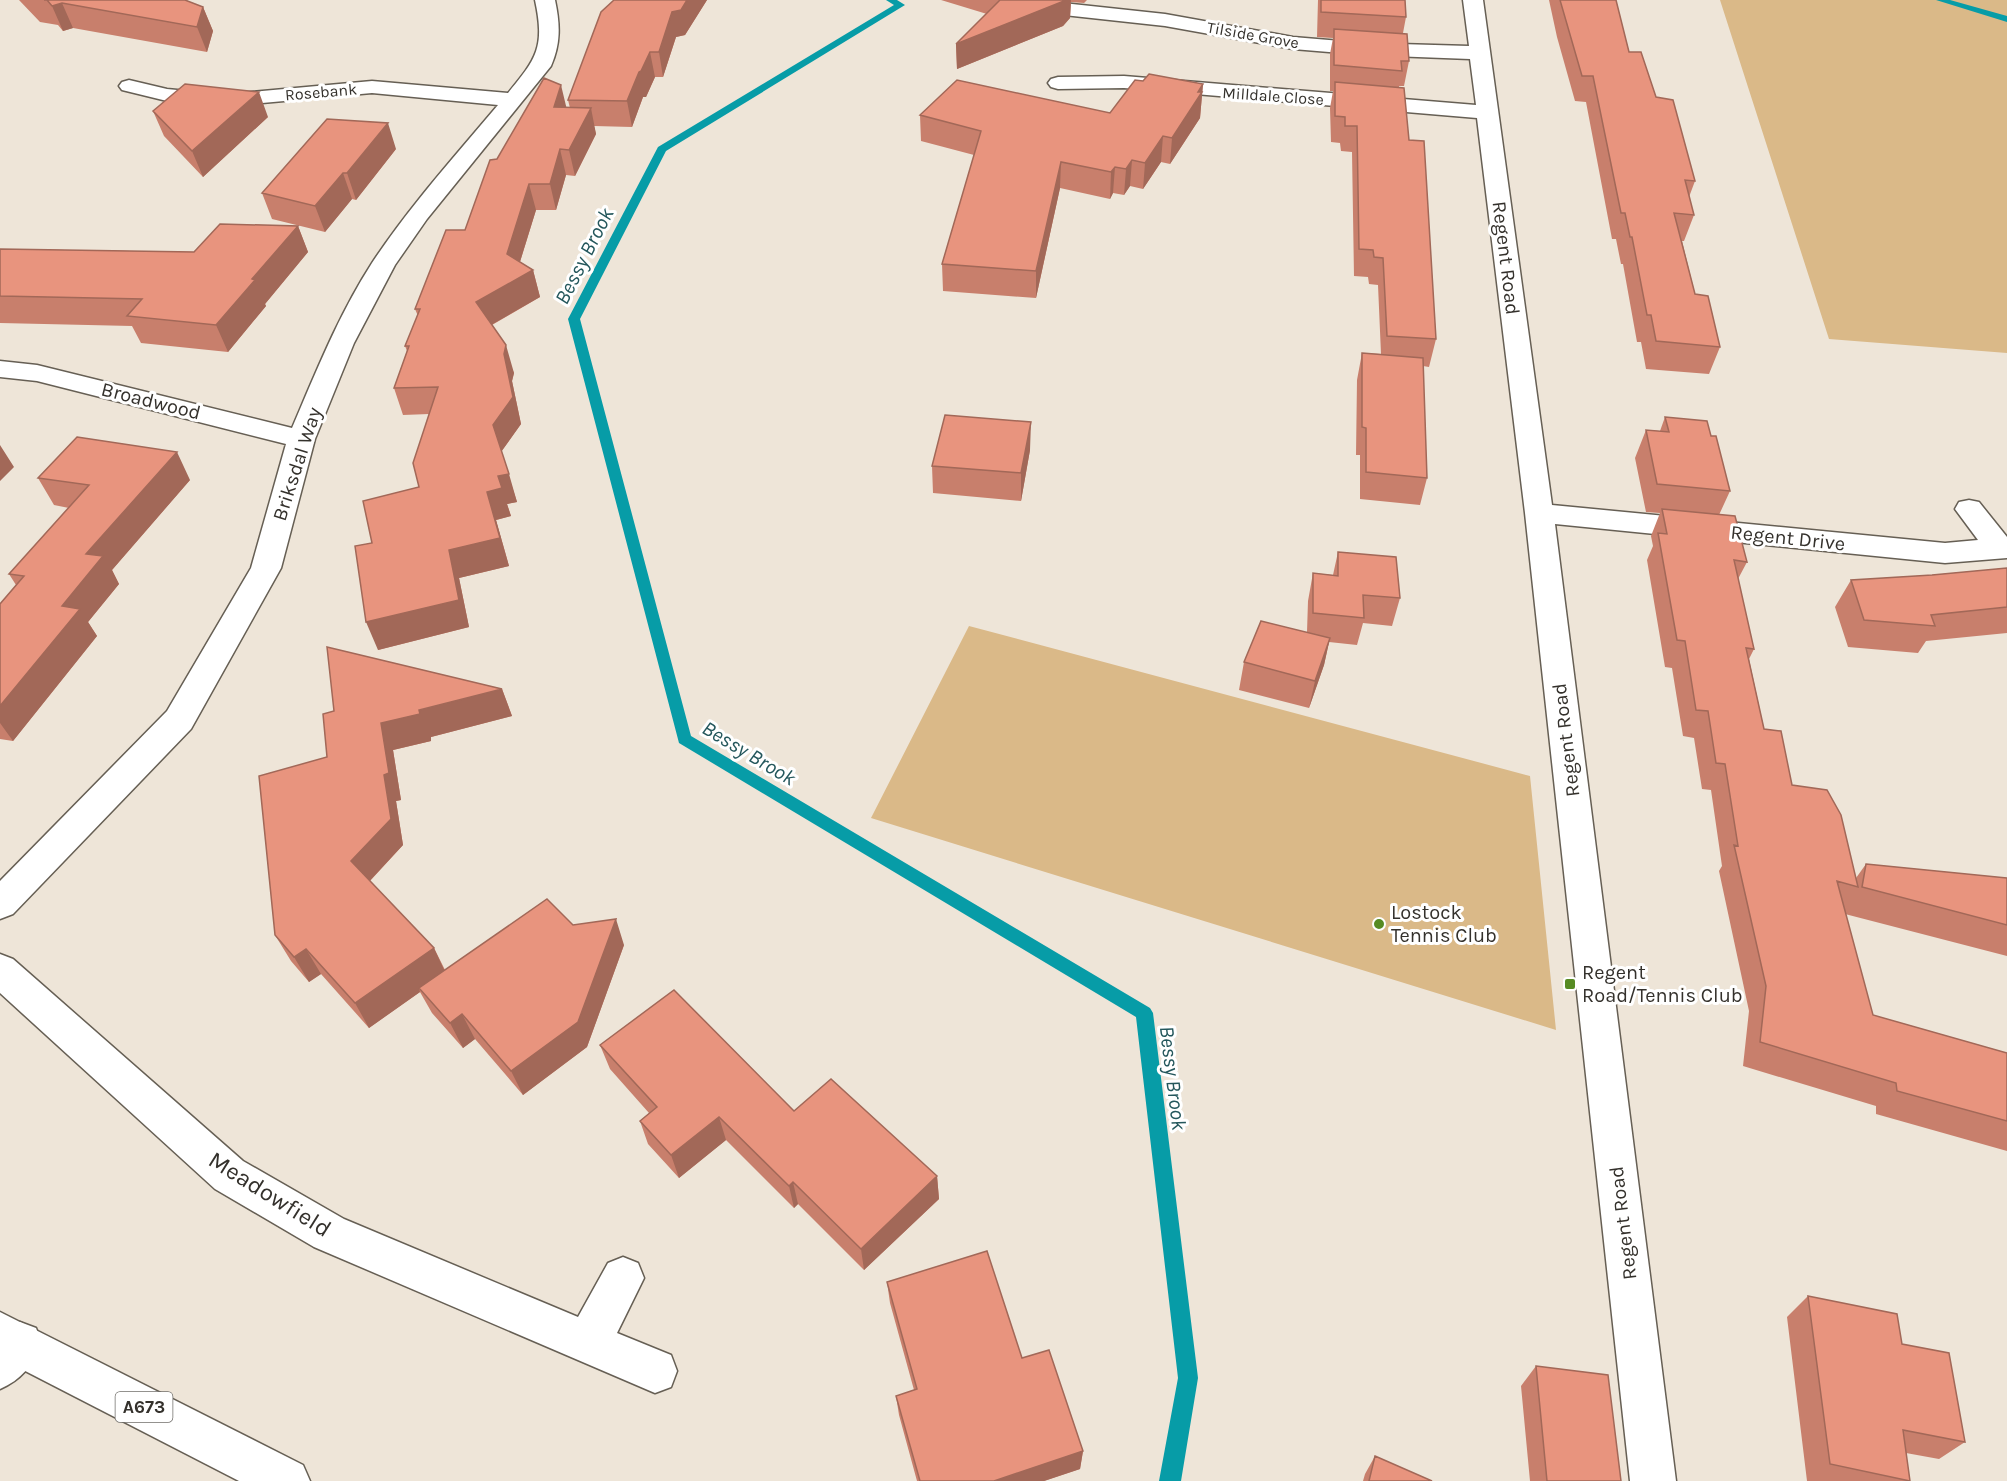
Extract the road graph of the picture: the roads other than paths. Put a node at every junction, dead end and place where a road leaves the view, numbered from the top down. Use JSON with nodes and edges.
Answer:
{"nodes":[{"id":1,"x":545,"y":0,"type":"edge"},
{"id":2,"x":1473,"y":0,"type":"edge"},
{"id":3,"x":1027,"y":5,"type":"edge"},
{"id":4,"x":1480,"y":53,"type":"junction"},
{"id":5,"x":1058,"y":83,"type":"dead end"},
{"id":6,"x":129,"y":86,"type":"dead end"},
{"id":7,"x":514,"y":100,"type":"junction"},
{"id":8,"x":1487,"y":112,"type":"junction"},
{"id":9,"x":0,"y":369,"type":"edge"},
{"id":10,"x":301,"y":439,"type":"junction"},
{"id":11,"x":1969,"y":509,"type":"dead end"},
{"id":12,"x":1539,"y":513,"type":"junction"},
{"id":13,"x":2004,"y":549,"type":"edge"},
{"id":14,"x":13,"y":878,"type":"edge"},
{"id":15,"x":0,"y":904,"type":"edge"},
{"id":16,"x":0,"y":970,"type":"edge"},
{"id":17,"x":623,"y":1278,"type":"dead end"},
{"id":18,"x":588,"y":1343,"type":"junction"},
{"id":19,"x":7,"y":1348,"type":"edge"},
{"id":20,"x":655,"y":1371,"type":"dead end"},
{"id":21,"x":273,"y":1478,"type":"edge"},
{"id":22,"x":1653,"y":1481,"type":"edge"}],
"edges":[{"from":1,"to":7,"type":"main road","name":"Briksdal Way"},
{"from":2,"to":4,"type":"main road","name":"Regent Road"},
{"from":3,"to":4,"type":"main road","name":"Tilside Grove"},
{"from":4,"to":8,"type":"main road","name":"Regent Road"},
{"from":5,"to":8,"type":"main road","name":"Milldale Close"},
{"from":6,"to":7,"type":"main road","name":"Rosebank"},
{"from":7,"to":10,"type":"main road","name":"Briksdal Way"},
{"from":8,"to":12,"type":"main road","name":"Regent Road"},
{"from":9,"to":10,"type":"main road","name":"Broadwood"},
{"from":10,"to":14,"type":"main road","name":"Briksdal Way"},
{"from":11,"to":13,"type":"main road","name":"Regent Drive"},
{"from":12,"to":13,"type":"main road","name":"Regent Drive"},
{"from":12,"to":22,"type":"main road","name":"Regent Road"},
{"from":14,"to":15,"type":"main road","name":"Briksdal Way"},
{"from":16,"to":18,"type":"main road","name":"Meadowfield"},
{"from":17,"to":18,"type":"main road"},
{"from":18,"to":20,"type":"main road","name":"Meadowfield"},
{"from":19,"to":21,"type":"main road","number":"A673"}]}
